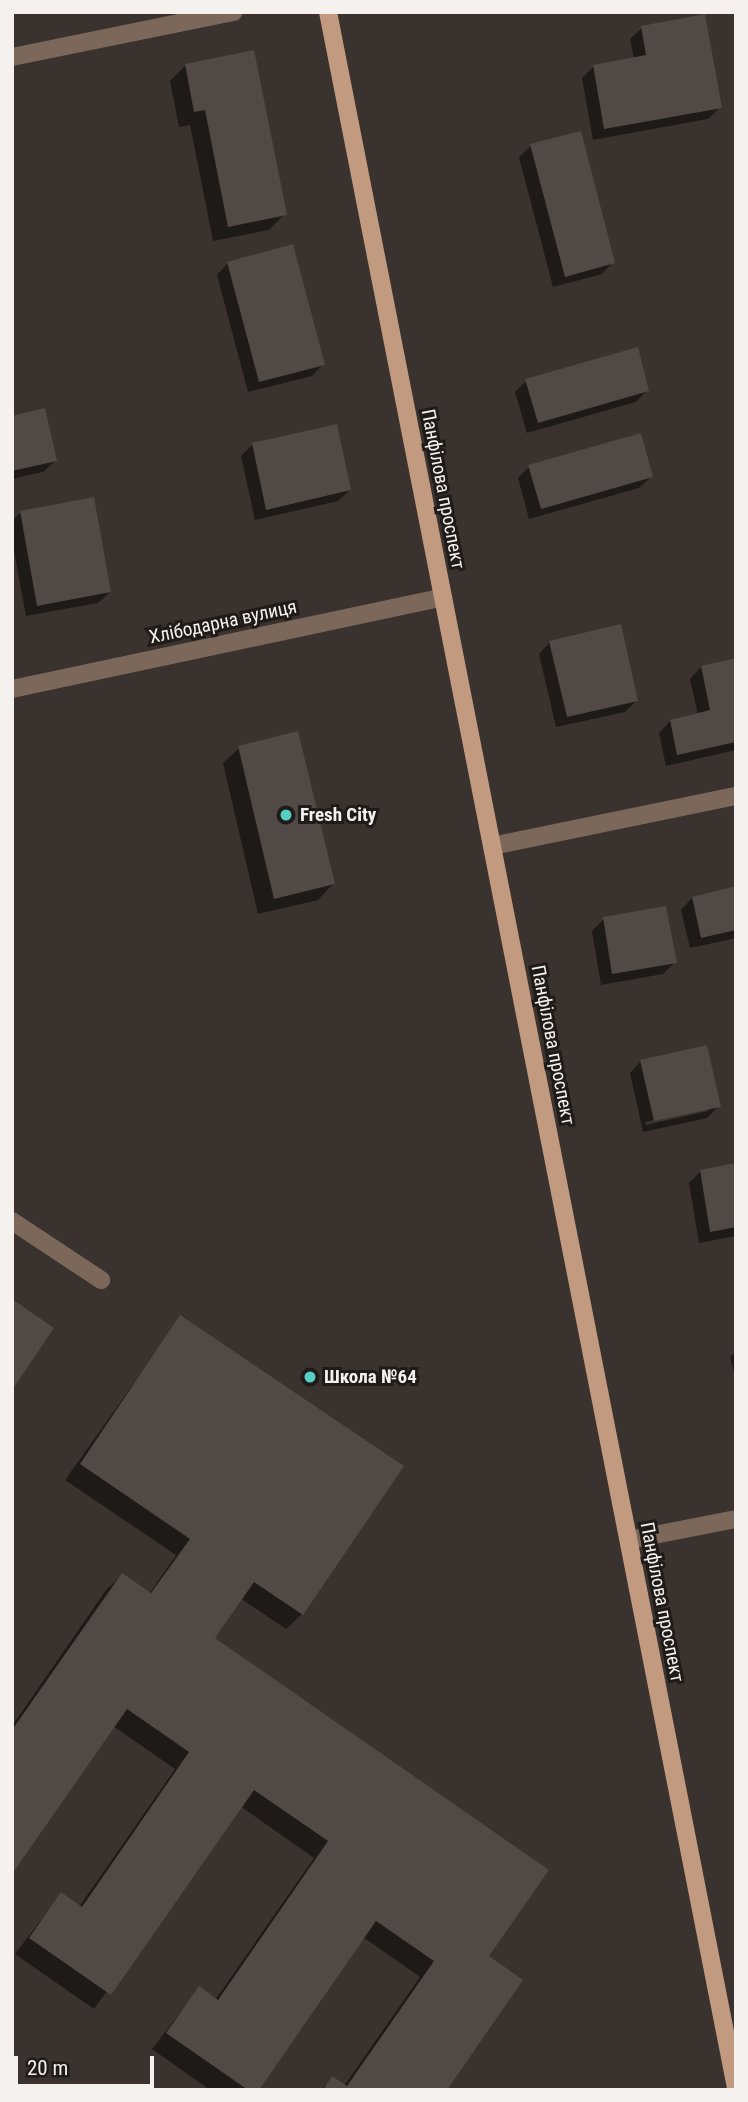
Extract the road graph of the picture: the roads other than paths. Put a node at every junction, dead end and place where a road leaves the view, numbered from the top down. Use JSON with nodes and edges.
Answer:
{"nodes":[{"id":1,"x":233,"y":12,"type":"edge"},
{"id":2,"x":328,"y":12,"type":"edge"},
{"id":3,"x":12,"y":57,"type":"edge"},
{"id":4,"x":443,"y":597,"type":"junction"},
{"id":5,"x":12,"y":689,"type":"edge"},
{"id":6,"x":736,"y":796,"type":"edge"},
{"id":7,"x":492,"y":846,"type":"junction"},
{"id":8,"x":12,"y":1221,"type":"edge"},
{"id":9,"x":101,"y":1280,"type":"dead end"},
{"id":10,"x":736,"y":1519,"type":"edge"},
{"id":11,"x":629,"y":1540,"type":"junction"},
{"id":12,"x":736,"y":2087,"type":"edge"}],
"edges":[{"from":1,"to":3,"type":"street"},
{"from":2,"to":4,"type":"main road","name":"Панфілова проспект"},
{"from":4,"to":5,"type":"street","name":"Хлібодарна вулиця"},
{"from":4,"to":7,"type":"main road","name":"Панфілова проспект"},
{"from":6,"to":7,"type":"street"},
{"from":7,"to":11,"type":"main road","name":"Панфілова проспект"},
{"from":8,"to":9,"type":"street"},
{"from":10,"to":11,"type":"street"},
{"from":11,"to":12,"type":"main road","name":"Панфілова проспект"}]}
